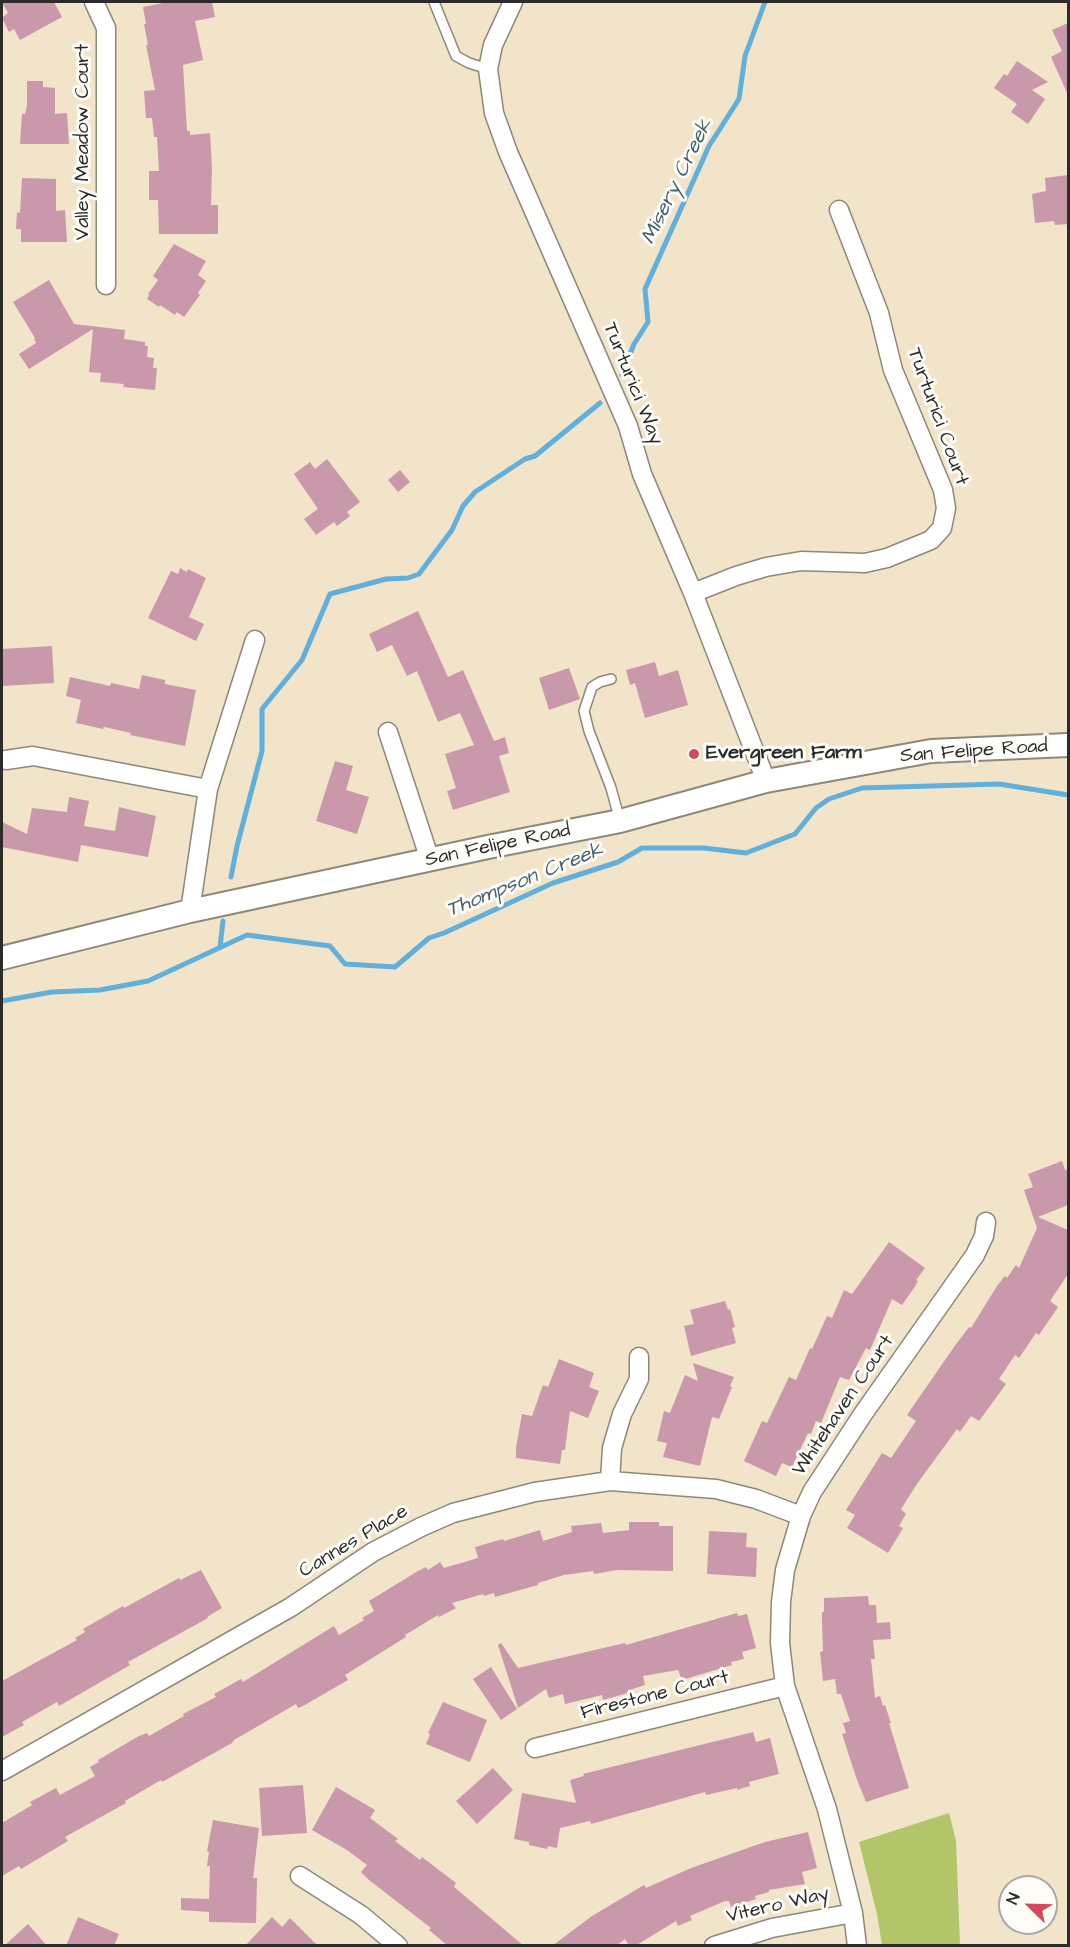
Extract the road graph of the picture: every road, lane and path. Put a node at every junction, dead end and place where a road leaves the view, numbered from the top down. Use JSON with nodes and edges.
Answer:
{"nodes":[{"id":1,"x":94,"y":2,"type":"edge"},
{"id":2,"x":434,"y":2,"type":"edge"},
{"id":3,"x":513,"y":2,"type":"edge"},
{"id":4,"x":488,"y":69,"type":"junction"},
{"id":5,"x":839,"y":210,"type":"dead end"},
{"id":6,"x":106,"y":285,"type":"dead end"},
{"id":7,"x":693,"y":593,"type":"junction"},
{"id":8,"x":255,"y":640,"type":"dead end"},
{"id":9,"x":612,"y":679,"type":"dead end"},
{"id":10,"x":388,"y":732,"type":"dead end"},
{"id":11,"x":1068,"y":746,"type":"edge"},
{"id":12,"x":6,"y":760,"type":"dead end"},
{"id":13,"x":766,"y":781,"type":"junction"},
{"id":14,"x":208,"y":789,"type":"junction"},
{"id":15,"x":620,"y":821,"type":"junction"},
{"id":16,"x":430,"y":860,"type":"junction"},
{"id":17,"x":190,"y":911,"type":"junction"},
{"id":18,"x":2,"y":958,"type":"edge"},
{"id":19,"x":986,"y":1222,"type":"dead end"},
{"id":20,"x":639,"y":1358,"type":"dead end"},
{"id":21,"x":610,"y":1481,"type":"junction"},
{"id":22,"x":801,"y":1516,"type":"junction"},
{"id":23,"x":785,"y":1686,"type":"junction"},
{"id":24,"x":535,"y":1748,"type":"dead end"},
{"id":25,"x":2,"y":1771,"type":"edge"},
{"id":26,"x":300,"y":1876,"type":"dead end"},
{"id":27,"x":853,"y":1913,"type":"junction"},
{"id":28,"x":398,"y":1946,"type":"edge"},
{"id":29,"x":714,"y":1946,"type":"edge"},
{"id":30,"x":857,"y":1946,"type":"edge"}],
"edges":[{"from":1,"to":6,"type":"street","name":"Valley Meadow Court"},
{"from":2,"to":4,"type":"lane"},
{"from":3,"to":4,"type":"street","name":"Turturici Way"},
{"from":4,"to":7,"type":"street","name":"Turturici Way"},
{"from":5,"to":7,"type":"street","name":"Turturici Court"},
{"from":7,"to":13,"type":"street","name":"Turturici Way"},
{"from":8,"to":14,"type":"street"},
{"from":9,"to":15,"type":"lane"},
{"from":10,"to":16,"type":"street"},
{"from":11,"to":13,"type":"street","name":"San Felipe Road"},
{"from":12,"to":14,"type":"street"},
{"from":13,"to":15,"type":"street","name":"San Felipe Road"},
{"from":14,"to":17,"type":"street"},
{"from":15,"to":16,"type":"street","name":"San Felipe Road"},
{"from":16,"to":17,"type":"street","name":"San Felipe Road"},
{"from":17,"to":18,"type":"street","name":"San Felipe Road"},
{"from":19,"to":22,"type":"street","name":"Whitehaven Court"},
{"from":20,"to":21,"type":"street"},
{"from":21,"to":22,"type":"street","name":"Cannes Place"},
{"from":21,"to":25,"type":"street","name":"Cannes Place"},
{"from":22,"to":23,"type":"street","name":"Whitehaven Court"},
{"from":23,"to":24,"type":"street","name":"Firestone Court"},
{"from":23,"to":27,"type":"street","name":"Whitehaven Court"},
{"from":26,"to":28,"type":"street"},
{"from":27,"to":29,"type":"street","name":"Vitero Way"},
{"from":27,"to":30,"type":"street","name":"Whitehaven Court"}]}
